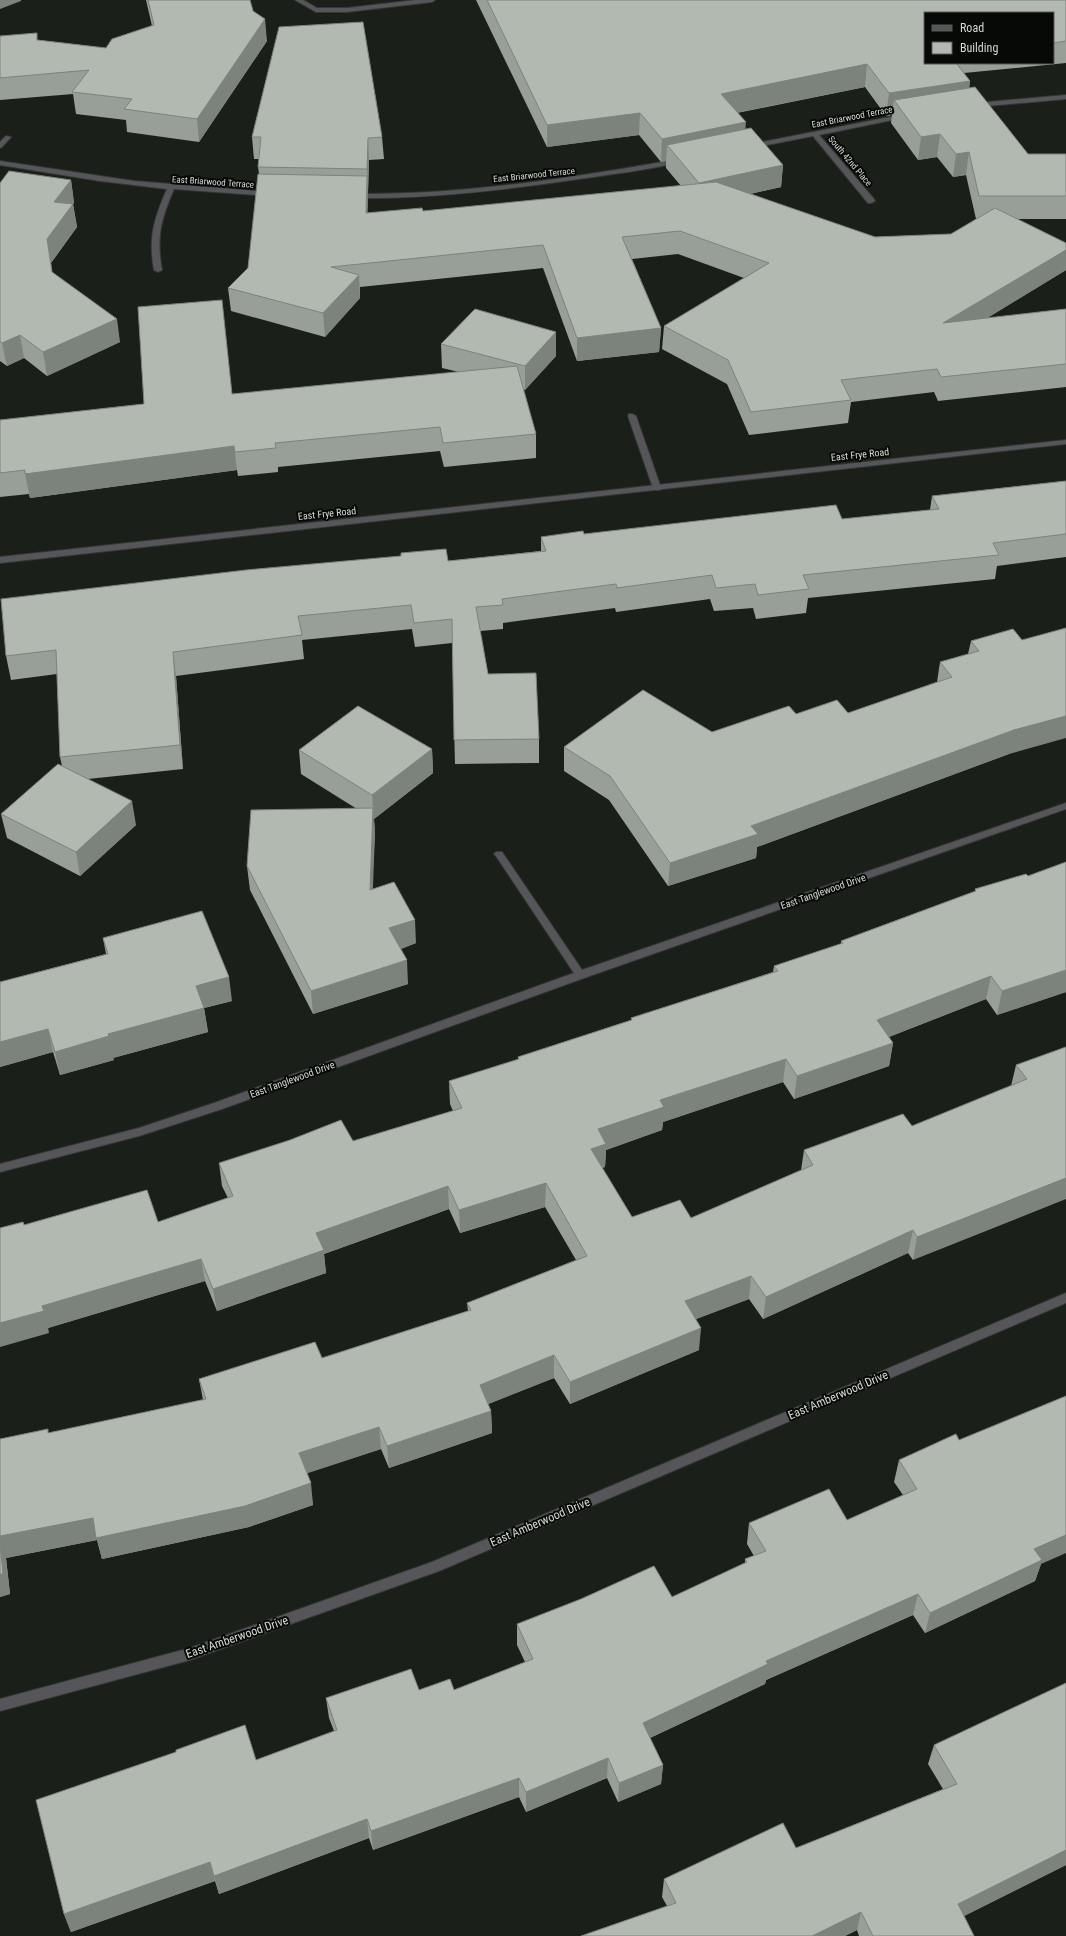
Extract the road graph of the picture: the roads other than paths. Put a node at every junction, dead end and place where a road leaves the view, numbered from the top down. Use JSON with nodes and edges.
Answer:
{"nodes":[{"id":1,"x":298,"y":0,"type":"edge"},
{"id":2,"x":432,"y":0,"type":"edge"},
{"id":3,"x":1066,"y":97,"type":"edge"},
{"id":4,"x":969,"y":106,"type":"edge"},
{"id":5,"x":916,"y":114,"type":"edge"},
{"id":6,"x":814,"y":133,"type":"junction"},
{"id":7,"x":8,"y":136,"type":"dead end"},
{"id":8,"x":0,"y":146,"type":"edge"},
{"id":9,"x":746,"y":148,"type":"edge"},
{"id":10,"x":684,"y":160,"type":"edge"},
{"id":11,"x":0,"y":163,"type":"edge"},
{"id":12,"x":171,"y":188,"type":"junction"},
{"id":13,"x":277,"y":194,"type":"edge"},
{"id":14,"x":346,"y":196,"type":"edge"},
{"id":15,"x":871,"y":201,"type":"dead end"},
{"id":16,"x":158,"y":270,"type":"dead end"},
{"id":17,"x":632,"y":416,"type":"dead end"},
{"id":18,"x":1066,"y":442,"type":"edge"},
{"id":19,"x":657,"y":488,"type":"junction"},
{"id":20,"x":0,"y":560,"type":"edge"},
{"id":21,"x":1066,"y":806,"type":"edge"},
{"id":22,"x":499,"y":854,"type":"dead end"},
{"id":23,"x":580,"y":974,"type":"junction"},
{"id":24,"x":0,"y":1168,"type":"edge"},
{"id":25,"x":1066,"y":1298,"type":"edge"},
{"id":26,"x":0,"y":1705,"type":"edge"}],
"edges":[{"from":1,"to":2,"type":"street"},
{"from":3,"to":4,"type":"street"},
{"from":5,"to":6,"type":"street","name":"East Briarwood Terrace"},
{"from":6,"to":9,"type":"street","name":"East Briarwood Terrace"},
{"from":6,"to":15,"type":"street","name":"South 42nd Place"},
{"from":7,"to":8,"type":"street"},
{"from":10,"to":14,"type":"street","name":"East Briarwood Terrace"},
{"from":11,"to":12,"type":"street","name":"East Briarwood Terrace"},
{"from":12,"to":13,"type":"street","name":"East Briarwood Terrace"},
{"from":12,"to":16,"type":"street"},
{"from":17,"to":19,"type":"street"},
{"from":18,"to":19,"type":"street","name":"East Frye Road"},
{"from":19,"to":20,"type":"street","name":"East Frye Road"},
{"from":21,"to":23,"type":"street","name":"East Tanglewood Drive"},
{"from":22,"to":23,"type":"street"},
{"from":23,"to":24,"type":"street","name":"East Tanglewood Drive"},
{"from":25,"to":26,"type":"street","name":"East Amberwood Drive"}]}
